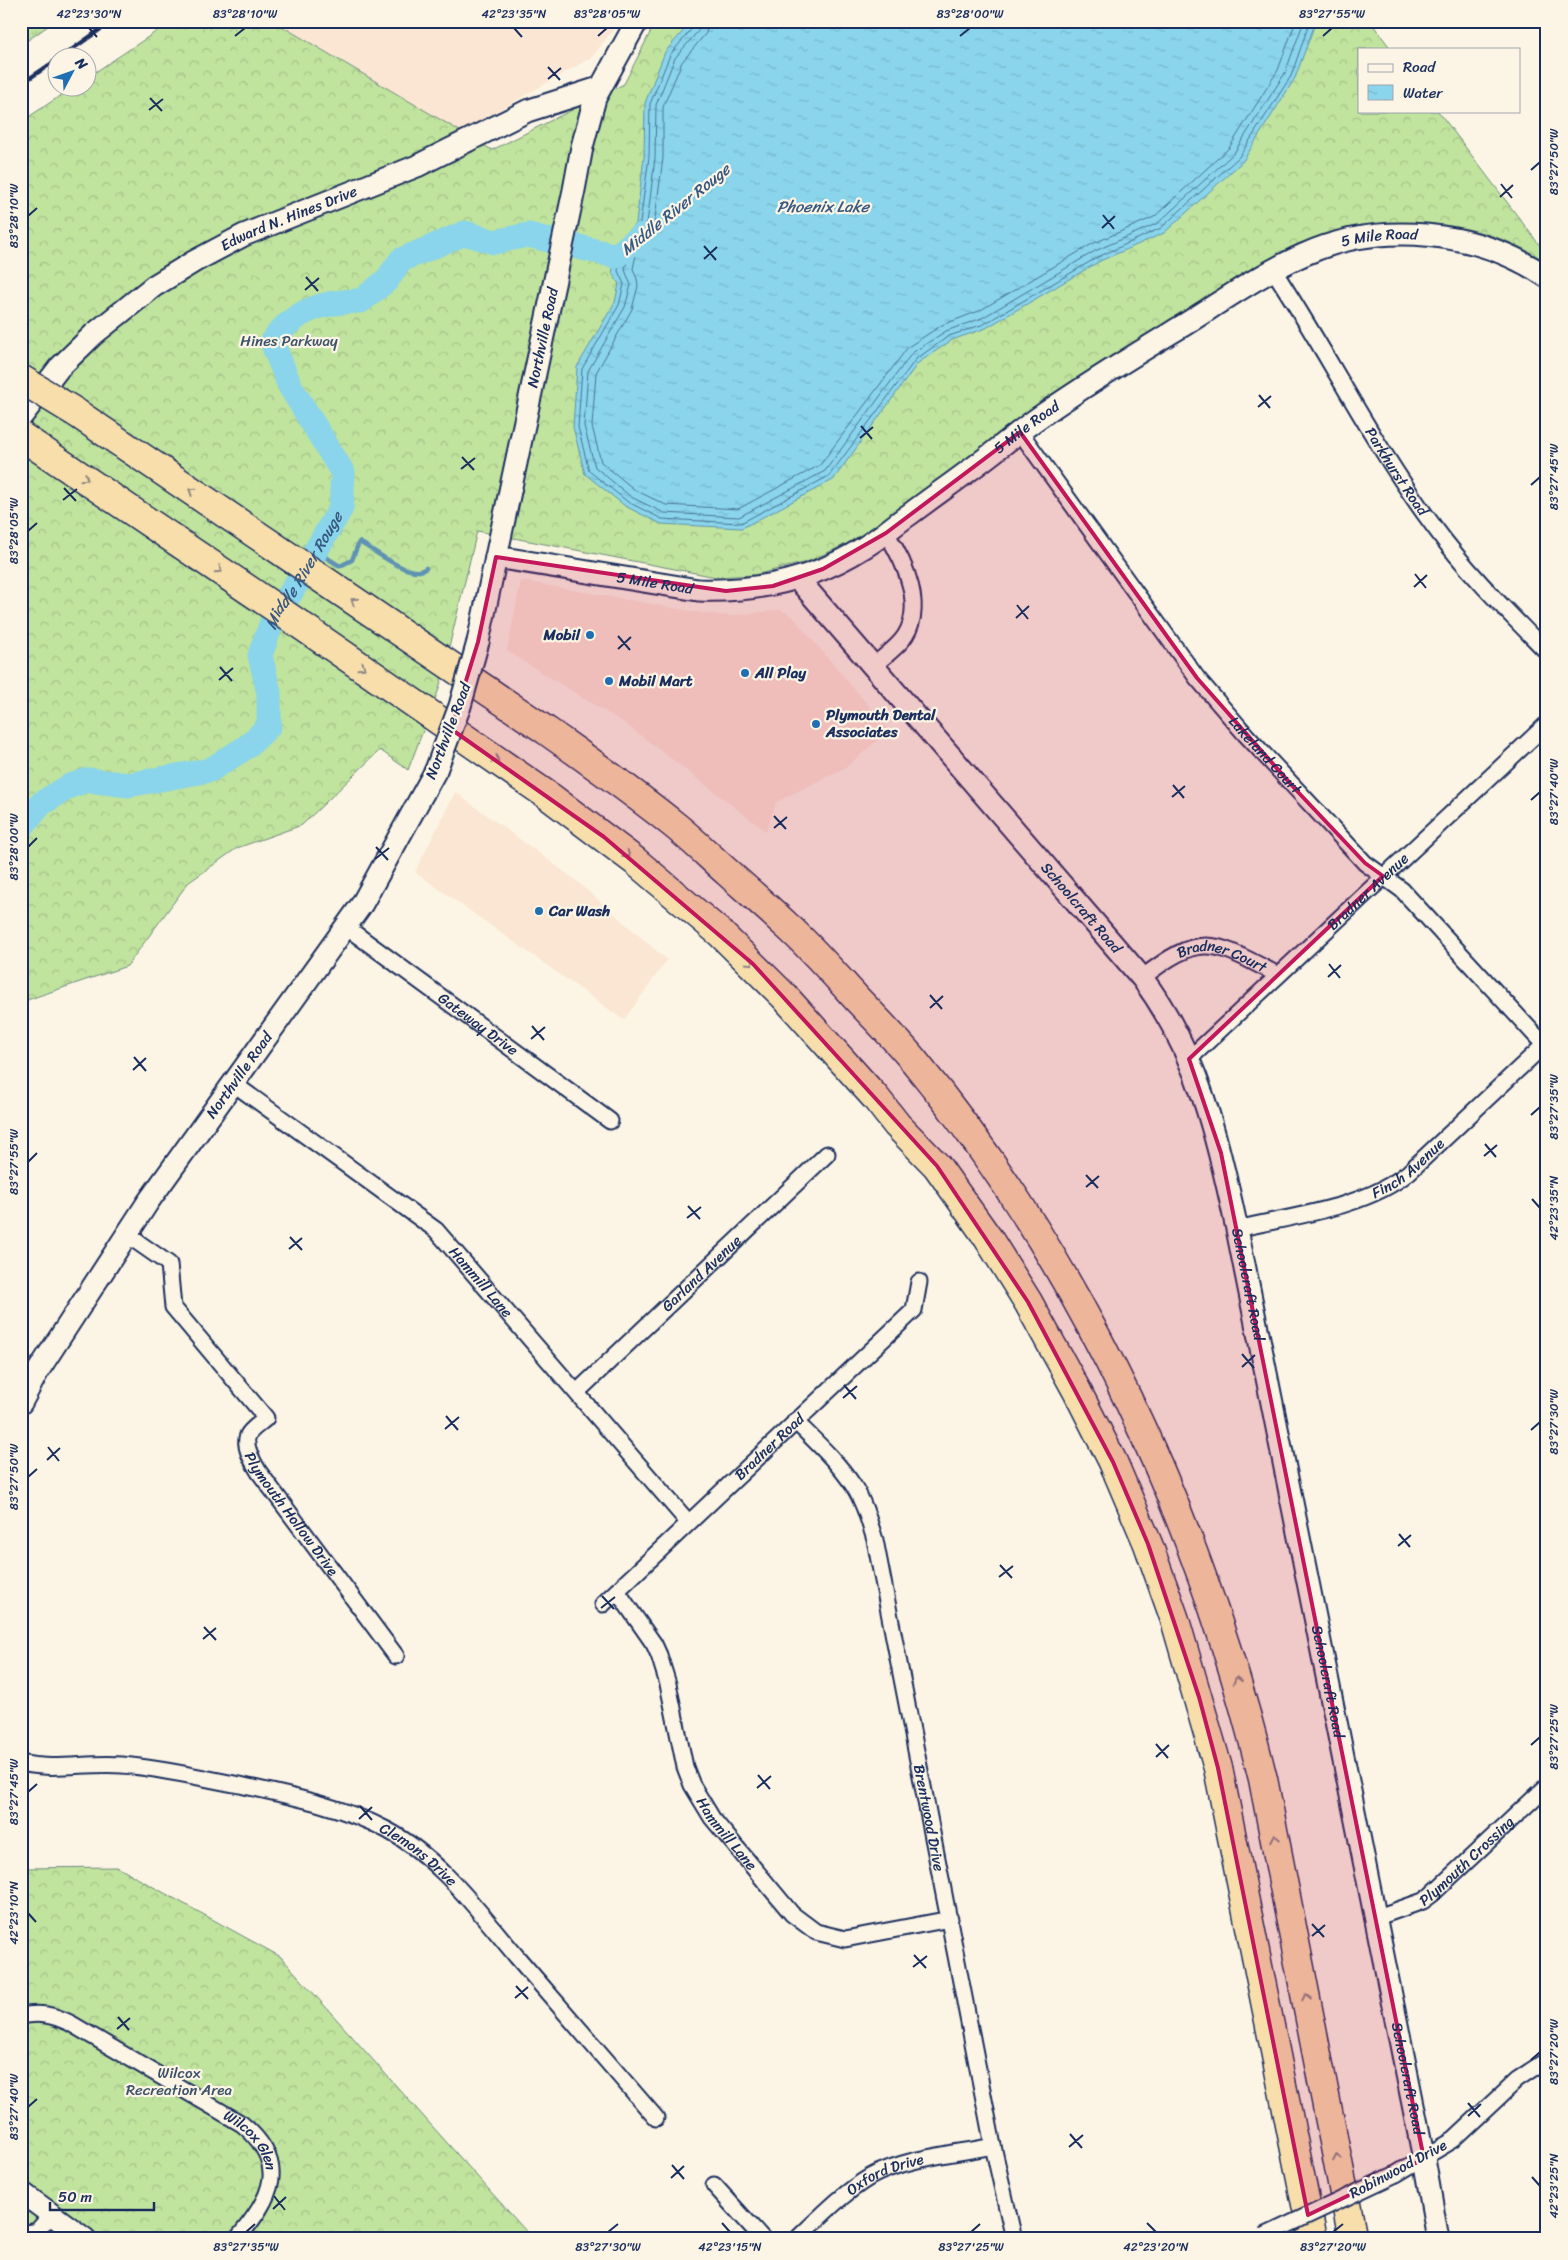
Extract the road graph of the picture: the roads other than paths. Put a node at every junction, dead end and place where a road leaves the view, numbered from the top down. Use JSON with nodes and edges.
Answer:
{"nodes":[{"id":1,"x":637,"y":21,"type":"edge"},
{"id":2,"x":599,"y":88,"type":"junction"},
{"id":3,"x":1274,"y":271,"type":"junction"},
{"id":4,"x":1547,"y":277,"type":"edge"},
{"id":5,"x":21,"y":379,"type":"edge"},
{"id":6,"x":21,"y":417,"type":"edge"},
{"id":7,"x":1020,"y":432,"type":"junction"},
{"id":8,"x":21,"y":436,"type":"edge"},
{"id":9,"x":886,"y":533,"type":"junction"},
{"id":10,"x":496,"y":557,"type":"junction"},
{"id":11,"x":798,"y":579,"type":"junction"},
{"id":12,"x":1547,"y":652,"type":"edge"},
{"id":13,"x":873,"y":666,"type":"junction"},
{"id":14,"x":1547,"y":724,"type":"edge"},
{"id":15,"x":1383,"y":876,"type":"junction"},
{"id":16,"x":346,"y":927,"type":"junction"},
{"id":17,"x":1278,"y":975,"type":"junction"},
{"id":18,"x":1142,"y":978,"type":"junction"},
{"id":19,"x":1545,"y":1046,"type":"edge"},
{"id":20,"x":1189,"y":1059,"type":"junction"},
{"id":21,"x":234,"y":1084,"type":"junction"},
{"id":22,"x":610,"y":1121,"type":"dead end"},
{"id":23,"x":827,"y":1154,"type":"dead end"},
{"id":24,"x":1237,"y":1229,"type":"junction"},
{"id":25,"x":126,"y":1234,"type":"junction"},
{"id":26,"x":919,"y":1282,"type":"dead end"},
{"id":27,"x":577,"y":1392,"type":"junction"},
{"id":28,"x":21,"y":1403,"type":"edge"},
{"id":29,"x":795,"y":1421,"type":"junction"},
{"id":30,"x":688,"y":1522,"type":"junction"},
{"id":31,"x":616,"y":1591,"type":"junction"},
{"id":32,"x":603,"y":1604,"type":"dead end"},
{"id":33,"x":396,"y":1656,"type":"dead end"},
{"id":34,"x":21,"y":1764,"type":"edge"},
{"id":35,"x":1547,"y":1786,"type":"edge"},
{"id":36,"x":950,"y":1918,"type":"junction"},
{"id":37,"x":1375,"y":1918,"type":"junction"},
{"id":38,"x":21,"y":2016,"type":"edge"},
{"id":39,"x":1547,"y":2060,"type":"edge"},
{"id":40,"x":656,"y":2118,"type":"dead end"},
{"id":41,"x":993,"y":2146,"type":"junction"},
{"id":42,"x":1424,"y":2159,"type":"junction"},
{"id":43,"x":714,"y":2185,"type":"dead end"},
{"id":44,"x":21,"y":2192,"type":"edge"},
{"id":45,"x":52,"y":2214,"type":"junction"},
{"id":46,"x":21,"y":2234,"type":"edge"},
{"id":47,"x":1261,"y":2237,"type":"edge"},
{"id":48,"x":85,"y":2239,"type":"edge"},
{"id":49,"x":237,"y":2239,"type":"edge"},
{"id":50,"x":763,"y":2239,"type":"edge"},
{"id":51,"x":796,"y":2239,"type":"edge"},
{"id":52,"x":1014,"y":2239,"type":"edge"},
{"id":53,"x":1313,"y":2239,"type":"edge"},
{"id":54,"x":1353,"y":2239,"type":"edge"},
{"id":55,"x":1438,"y":2239,"type":"edge"}],
"edges":[{"from":1,"to":2,"type":"street","name":"Northville Road"},
{"from":2,"to":6,"type":"street","name":"Edward N. Hines Drive"},
{"from":2,"to":10,"type":"street","name":"Northville Road"},
{"from":3,"to":4,"type":"street","name":"5 Mile Road"},
{"from":3,"to":7,"type":"street","name":"5 Mile Road"},
{"from":3,"to":12,"type":"street","name":"Parkhurst Road"},
{"from":54,"to":5,"type":"highway","one_way":true,"bridge":true},
{"from":7,"to":9,"type":"street","name":"5 Mile Road"},
{"from":7,"to":15,"type":"street","name":"Lakeland Court"},
{"from":8,"to":53,"type":"highway","one_way":true},
{"from":9,"to":11,"type":"street","name":"5 Mile Road"},
{"from":9,"to":13,"type":"street"},
{"from":10,"to":11,"type":"street","name":"5 Mile Road"},
{"from":10,"to":16,"type":"street","name":"Northville Road","bridge":true},
{"from":11,"to":13,"type":"street","name":"Schoolcraft Road"},
{"from":13,"to":18,"type":"street","name":"Schoolcraft Road"},
{"from":14,"to":15,"type":"street","name":"Bradner Avenue"},
{"from":15,"to":17,"type":"street","name":"Bradner Avenue"},
{"from":15,"to":19,"type":"street","name":"Lakeland Court"},
{"from":16,"to":21,"type":"street","name":"Northville Road"},
{"from":16,"to":22,"type":"street","name":"Gateway Drive"},
{"from":17,"to":18,"type":"street","name":"Bradner Court"},
{"from":17,"to":20,"type":"street","name":"Bradner Avenue"},
{"from":18,"to":20,"type":"street","name":"Schoolcraft Road"},
{"from":19,"to":24,"type":"street","name":"Finch Avenue"},
{"from":20,"to":24,"type":"street","name":"Schoolcraft Road"},
{"from":21,"to":25,"type":"street","name":"Northville Road"},
{"from":21,"to":27,"type":"street","name":"Hammill Lane"},
{"from":23,"to":27,"type":"street","name":"Garland Avenue"},
{"from":24,"to":37,"type":"street","name":"Schoolcraft Road"},
{"from":25,"to":28,"type":"street","name":"Northville Road"},
{"from":25,"to":33,"type":"street","name":"Plymouth Hollow Drive"},
{"from":26,"to":29,"type":"street","name":"Bradner Road"},
{"from":27,"to":30,"type":"street","name":"Hammill Lane"},
{"from":29,"to":30,"type":"street","name":"Bradner Road"},
{"from":29,"to":36,"type":"street","name":"Brentwood Drive"},
{"from":30,"to":31,"type":"street","name":"Bradner Road"},
{"from":31,"to":32,"type":"street","name":"Bradner Road"},
{"from":31,"to":36,"type":"street","name":"Hammill Lane"},
{"from":34,"to":40,"type":"street","name":"Clemons Drive"},
{"from":35,"to":37,"type":"street","name":"Plymouth Crossing"},
{"from":36,"to":41,"type":"street","name":"Brentwood Drive"},
{"from":37,"to":42,"type":"street","name":"Schoolcraft Road"},
{"from":38,"to":49,"type":"street","name":"Wilcox Glen"},
{"from":39,"to":42,"type":"street","name":"Robinwood Drive"},
{"from":41,"to":51,"type":"street","name":"Oxford Drive"},
{"from":41,"to":52,"type":"street","name":"Brentwood Drive"},
{"from":42,"to":47,"type":"street","name":"Robinwood Drive","bridge":true},
{"from":42,"to":55,"type":"street","name":"Schoolcraft Road"},
{"from":43,"to":50,"type":"street"},
{"from":44,"to":45,"type":"street"},
{"from":45,"to":46,"type":"street"},
{"from":45,"to":48,"type":"street"}]}
